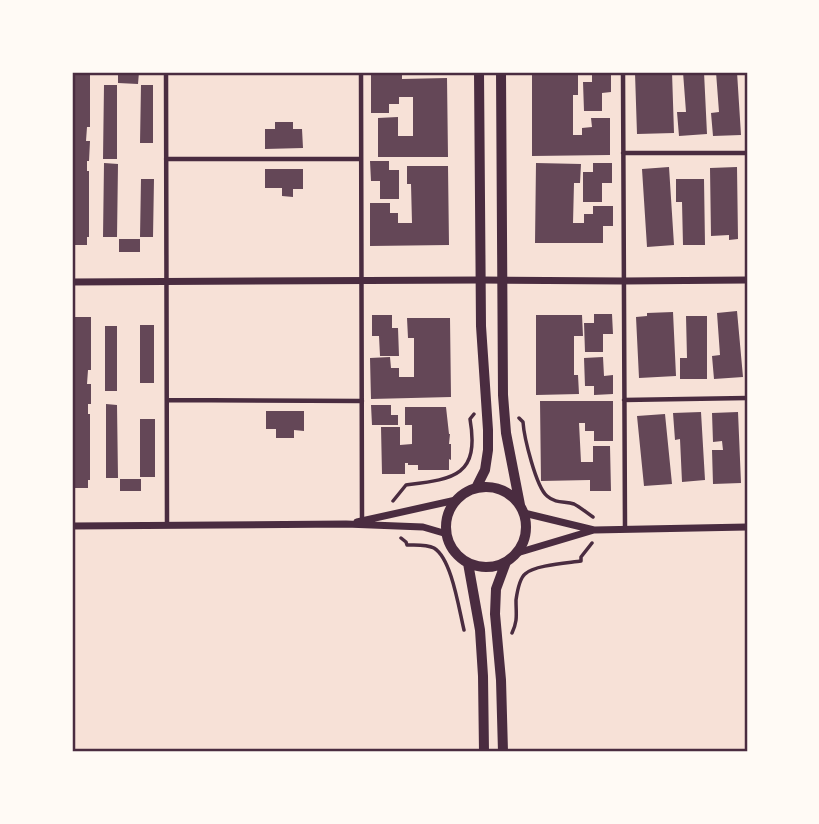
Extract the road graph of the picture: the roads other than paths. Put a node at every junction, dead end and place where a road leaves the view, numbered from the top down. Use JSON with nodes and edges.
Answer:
{"nodes":[{"id":1,"x":166,"y":72,"type":"edge"},
{"id":2,"x":361,"y":72,"type":"edge"},
{"id":3,"x":479,"y":72,"type":"edge"},
{"id":4,"x":501,"y":72,"type":"edge"},
{"id":5,"x":623,"y":72,"type":"edge"},
{"id":6,"x":623,"y":153,"type":"junction"},
{"id":7,"x":747,"y":153,"type":"edge"},
{"id":8,"x":166,"y":159,"type":"junction"},
{"id":9,"x":361,"y":159,"type":"junction"},
{"id":10,"x":481,"y":279,"type":"junction"},
{"id":11,"x":361,"y":280,"type":"junction"},
{"id":12,"x":502,"y":280,"type":"junction"},
{"id":13,"x":747,"y":280,"type":"edge"},
{"id":14,"x":624,"y":281,"type":"junction"},
{"id":15,"x":72,"y":282,"type":"edge"},
{"id":16,"x":167,"y":282,"type":"junction"},
{"id":17,"x":747,"y":398,"type":"edge"},
{"id":18,"x":167,"y":400,"type":"junction"},
{"id":19,"x":624,"y":400,"type":"junction"},
{"id":20,"x":362,"y":401,"type":"junction"},
{"id":21,"x":475,"y":488,"type":"junction"},
{"id":22,"x":456,"y":500,"type":"junction"},
{"id":23,"x":522,"y":509,"type":"junction"},
{"id":24,"x":362,"y":521,"type":"junction"},
{"id":25,"x":346,"y":524,"type":"junction"},
{"id":26,"x":167,"y":525,"type":"junction"},
{"id":27,"x":72,"y":526,"type":"edge"},
{"id":28,"x":747,"y":527,"type":"edge"},
{"id":29,"x":625,"y":529,"type":"junction"},
{"id":30,"x":594,"y":530,"type":"junction"},
{"id":31,"x":447,"y":534,"type":"junction"},
{"id":32,"x":517,"y":553,"type":"junction"},
{"id":33,"x":506,"y":562,"type":"junction"},
{"id":34,"x":468,"y":563,"type":"junction"},
{"id":35,"x":484,"y":752,"type":"edge"},
{"id":36,"x":503,"y":752,"type":"edge"}],
"edges":[{"from":1,"to":8,"type":"lane"},
{"from":2,"to":9,"type":"lane"},
{"from":3,"to":10,"type":"street"},
{"from":4,"to":12,"type":"street"},
{"from":5,"to":6,"type":"lane"},
{"from":6,"to":7,"type":"lane"},
{"from":6,"to":14,"type":"lane"},
{"from":8,"to":9,"type":"lane"},
{"from":8,"to":16,"type":"lane"},
{"from":9,"to":11,"type":"lane"},
{"from":10,"to":11,"type":"street"},
{"from":10,"to":12,"type":"street"},
{"from":10,"to":21,"type":"street"},
{"from":11,"to":16,"type":"street"},
{"from":11,"to":20,"type":"lane"},
{"from":12,"to":14,"type":"street"},
{"from":12,"to":23,"type":"street"},
{"from":13,"to":14,"type":"street"},
{"from":14,"to":19,"type":"lane"},
{"from":15,"to":16,"type":"street"},
{"from":16,"to":18,"type":"lane"},
{"from":17,"to":19,"type":"lane"},
{"from":18,"to":20,"type":"lane"},
{"from":18,"to":26,"type":"lane"},
{"from":19,"to":29,"type":"lane"},
{"from":20,"to":24,"type":"lane"},
{"from":21,"to":22,"type":"street"},
{"from":21,"to":23,"type":"street"},
{"from":22,"to":24,"type":"street"},
{"from":22,"to":31,"type":"street"},
{"from":23,"to":30,"type":"street"},
{"from":23,"to":32,"type":"street"},
{"from":24,"to":25,"type":"street"},
{"from":25,"to":26,"type":"street"},
{"from":25,"to":31,"type":"street"},
{"from":26,"to":27,"type":"street"},
{"from":28,"to":29,"type":"street"},
{"from":29,"to":30,"type":"street"},
{"from":30,"to":32,"type":"street"},
{"from":31,"to":34,"type":"street"},
{"from":32,"to":33,"type":"street"},
{"from":33,"to":34,"type":"street"},
{"from":33,"to":36,"type":"street"},
{"from":34,"to":35,"type":"street"}]}
